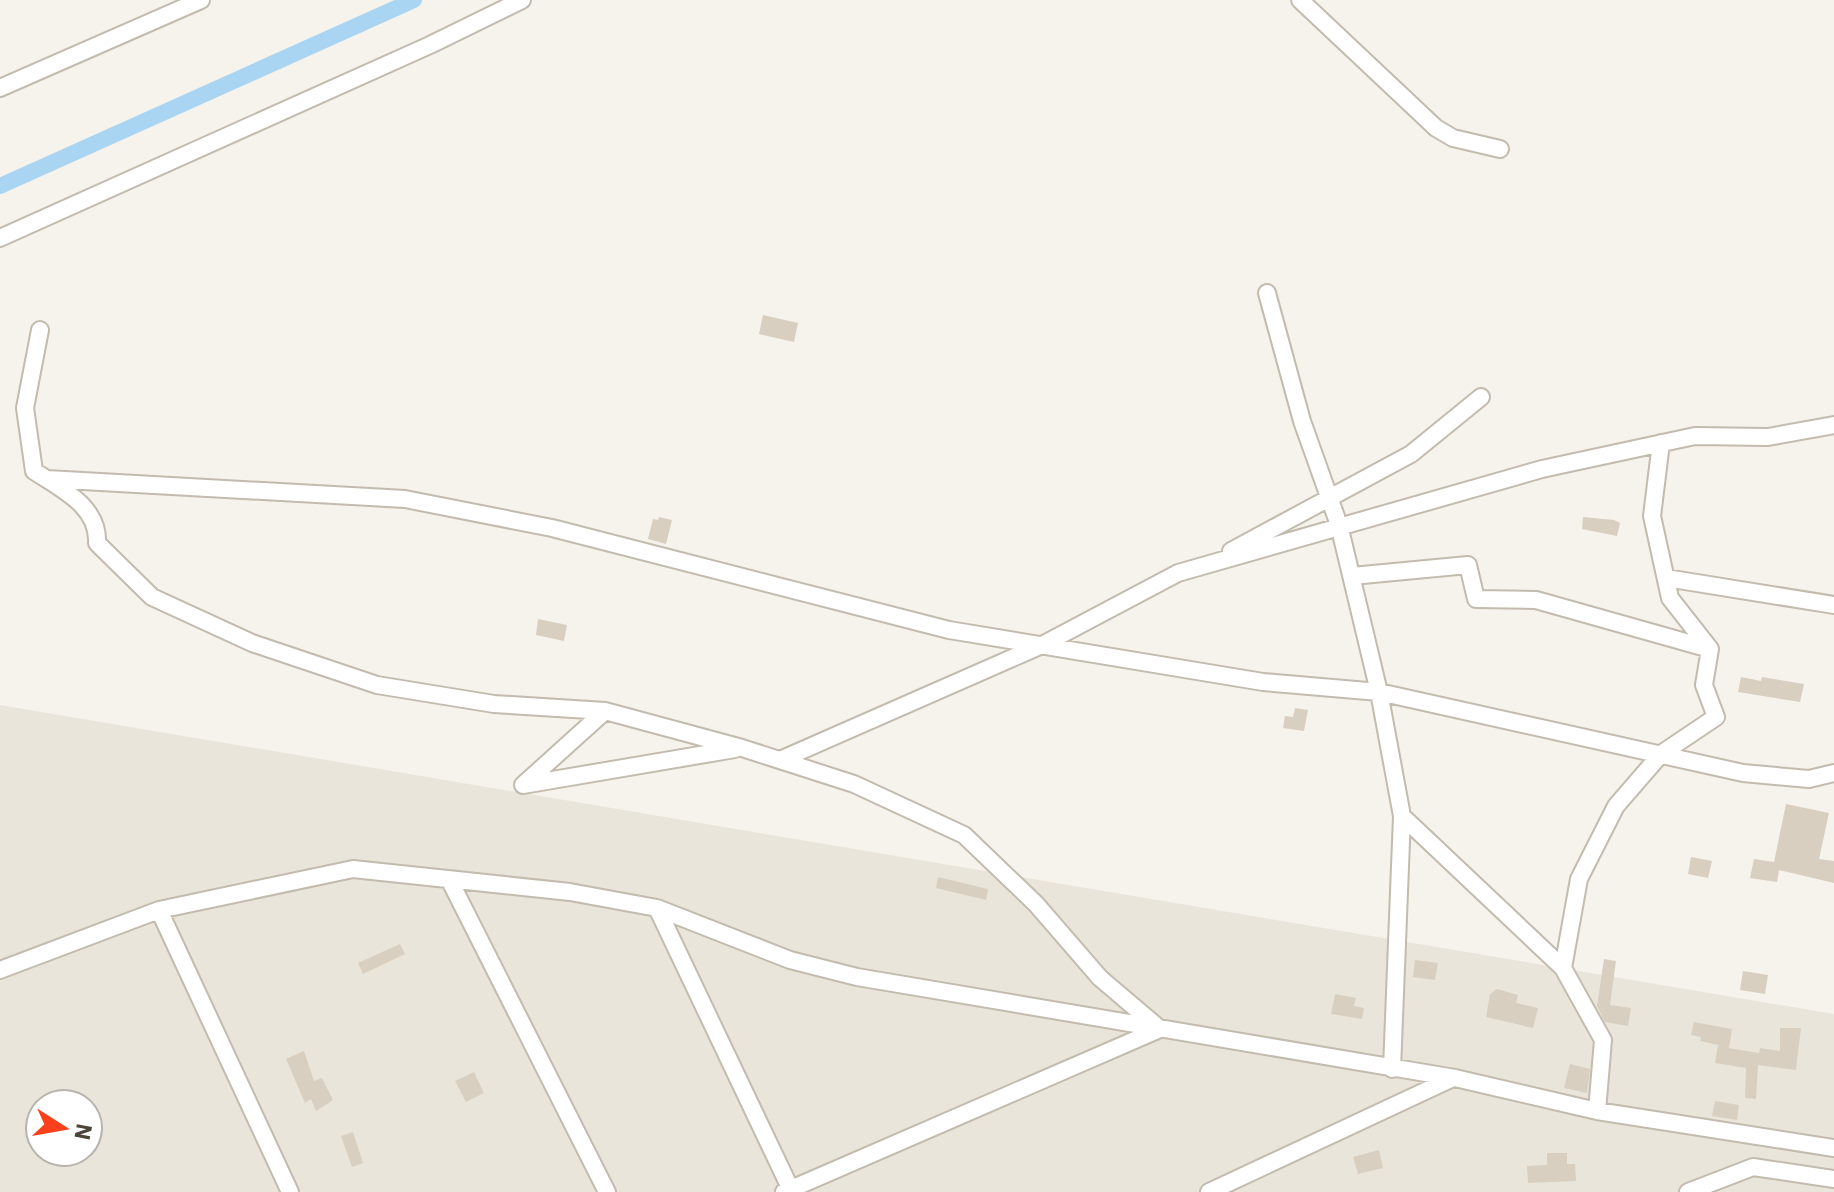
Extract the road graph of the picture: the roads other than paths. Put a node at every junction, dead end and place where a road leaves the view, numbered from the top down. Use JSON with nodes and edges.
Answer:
{"nodes":[{"id":1,"x":201,"y":0,"type":"edge"},
{"id":2,"x":522,"y":0,"type":"edge"},
{"id":3,"x":1300,"y":0,"type":"edge"},
{"id":4,"x":5,"y":80,"type":"edge"},
{"id":5,"x":1500,"y":149,"type":"dead end"},
{"id":6,"x":0,"y":238,"type":"edge"},
{"id":7,"x":1267,"y":293,"type":"dead end"},
{"id":8,"x":40,"y":330,"type":"dead end"},
{"id":9,"x":1481,"y":397,"type":"dead end"},
{"id":10,"x":1834,"y":425,"type":"edge"},
{"id":11,"x":1661,"y":443,"type":"junction"},
{"id":12,"x":46,"y":479,"type":"junction"},
{"id":13,"x":1329,"y":495,"type":"junction"},
{"id":14,"x":1339,"y":525,"type":"junction"},
{"id":15,"x":1207,"y":565,"type":"junction"},
{"id":16,"x":1352,"y":576,"type":"junction"},
{"id":17,"x":1666,"y":578,"type":"junction"},
{"id":18,"x":1834,"y":605,"type":"edge"},
{"id":19,"x":1042,"y":645,"type":"junction"},
{"id":20,"x":1710,"y":649,"type":"junction"},
{"id":21,"x":1379,"y":692,"type":"junction"},
{"id":22,"x":605,"y":711,"type":"junction"},
{"id":23,"x":742,"y":748,"type":"junction"},
{"id":24,"x":1661,"y":754,"type":"junction"},
{"id":25,"x":780,"y":760,"type":"junction"},
{"id":26,"x":1834,"y":773,"type":"edge"},
{"id":27,"x":1402,"y":816,"type":"junction"},
{"id":28,"x":450,"y":881,"type":"junction"},
{"id":29,"x":657,"y":908,"type":"junction"},
{"id":30,"x":159,"y":910,"type":"junction"},
{"id":31,"x":1563,"y":968,"type":"junction"},
{"id":32,"x":0,"y":970,"type":"edge"},
{"id":33,"x":1160,"y":1029,"type":"junction"},
{"id":34,"x":1392,"y":1069,"type":"junction"},
{"id":35,"x":1455,"y":1078,"type":"junction"},
{"id":36,"x":1597,"y":1111,"type":"junction"},
{"id":37,"x":1834,"y":1148,"type":"edge"},
{"id":38,"x":1834,"y":1179,"type":"edge"},
{"id":39,"x":789,"y":1191,"type":"edge"},
{"id":40,"x":290,"y":1192,"type":"edge"},
{"id":41,"x":607,"y":1192,"type":"edge"},
{"id":42,"x":1209,"y":1192,"type":"edge"},
{"id":43,"x":1688,"y":1192,"type":"edge"}],
"edges":[{"from":1,"to":4,"type":"street"},
{"from":2,"to":6,"type":"street"},
{"from":3,"to":5,"type":"street"},
{"from":7,"to":13,"type":"street"},
{"from":8,"to":12,"type":"street"},
{"from":9,"to":13,"type":"street"},
{"from":10,"to":11,"type":"street"},
{"from":11,"to":14,"type":"street"},
{"from":11,"to":17,"type":"street"},
{"from":12,"to":19,"type":"street"},
{"from":12,"to":22,"type":"street"},
{"from":13,"to":14,"type":"street"},
{"from":13,"to":15,"type":"street"},
{"from":14,"to":15,"type":"street"},
{"from":14,"to":16,"type":"street"},
{"from":15,"to":19,"type":"street"},
{"from":16,"to":20,"type":"street"},
{"from":16,"to":21,"type":"street"},
{"from":17,"to":18,"type":"street"},
{"from":17,"to":20,"type":"street"},
{"from":19,"to":21,"type":"street"},
{"from":19,"to":25,"type":"street"},
{"from":20,"to":24,"type":"street"},
{"from":21,"to":24,"type":"street"},
{"from":21,"to":27,"type":"street"},
{"from":22,"to":23,"type":"street"},
{"from":22,"to":23,"type":"street"},
{"from":23,"to":25,"type":"street"},
{"from":24,"to":26,"type":"street"},
{"from":24,"to":31,"type":"street"},
{"from":25,"to":33,"type":"street"},
{"from":27,"to":31,"type":"street"},
{"from":27,"to":34,"type":"street"},
{"from":28,"to":29,"type":"street"},
{"from":28,"to":30,"type":"street"},
{"from":28,"to":41,"type":"street"},
{"from":29,"to":33,"type":"street"},
{"from":29,"to":39,"type":"street"},
{"from":30,"to":32,"type":"street"},
{"from":30,"to":40,"type":"street"},
{"from":31,"to":36,"type":"street"},
{"from":33,"to":34,"type":"street"},
{"from":33,"to":39,"type":"street"},
{"from":34,"to":35,"type":"street"},
{"from":35,"to":36,"type":"street"},
{"from":35,"to":42,"type":"street"},
{"from":36,"to":37,"type":"street"},
{"from":38,"to":43,"type":"street"}]}
